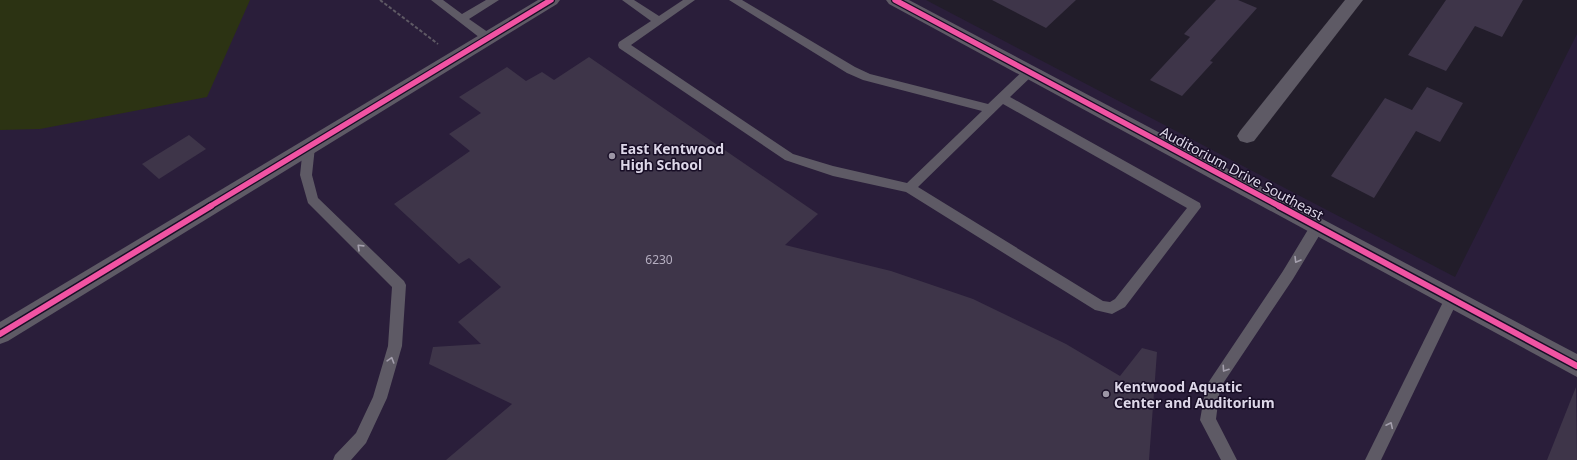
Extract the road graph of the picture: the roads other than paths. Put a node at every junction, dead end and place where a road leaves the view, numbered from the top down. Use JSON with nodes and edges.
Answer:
{"nodes":[{"id":1,"x":436,"y":0,"type":"edge"},
{"id":2,"x":494,"y":0,"type":"edge"},
{"id":3,"x":551,"y":0,"type":"edge"},
{"id":4,"x":627,"y":0,"type":"edge"},
{"id":5,"x":690,"y":0,"type":"edge"},
{"id":6,"x":734,"y":0,"type":"edge"},
{"id":7,"x":895,"y":0,"type":"edge"},
{"id":8,"x":1354,"y":0,"type":"edge"},
{"id":9,"x":462,"y":19,"type":"junction"},
{"id":10,"x":659,"y":21,"type":"junction"},
{"id":11,"x":488,"y":38,"type":"junction"},
{"id":12,"x":1029,"y":72,"type":"junction"},
{"id":13,"x":1002,"y":98,"type":"junction"},
{"id":14,"x":990,"y":109,"type":"junction"},
{"id":15,"x":1247,"y":136,"type":"dead end"},
{"id":16,"x":309,"y":147,"type":"junction"},
{"id":17,"x":909,"y":188,"type":"junction"},
{"id":18,"x":1317,"y":227,"type":"junction"},
{"id":19,"x":1451,"y":300,"type":"junction"},
{"id":20,"x":0,"y":334,"type":"edge"},
{"id":21,"x":1577,"y":366,"type":"edge"},
{"id":22,"x":342,"y":460,"type":"edge"},
{"id":23,"x":1229,"y":460,"type":"edge"},
{"id":24,"x":1373,"y":460,"type":"edge"}],
"edges":[{"from":1,"to":9,"type":"lane"},
{"from":2,"to":9,"type":"lane"},
{"from":3,"to":11,"type":"street"},
{"from":4,"to":10,"type":"lane"},
{"from":5,"to":10,"type":"lane"},
{"from":6,"to":14,"type":"lane"},
{"from":7,"to":12,"type":"street","name":"Auditorium Drive Southeast"},
{"from":8,"to":15,"type":"street"},
{"from":9,"to":11,"type":"lane"},
{"from":10,"to":17,"type":"lane"},
{"from":11,"to":16,"type":"street"},
{"from":12,"to":13,"type":"lane"},
{"from":12,"to":18,"type":"street","name":"Auditorium Drive Southeast"},
{"from":13,"to":14,"type":"lane"},
{"from":13,"to":17,"type":"lane"},
{"from":14,"to":17,"type":"lane"},
{"from":16,"to":20,"type":"street"},
{"from":22,"to":16,"type":"lane","one_way":true},
{"from":18,"to":19,"type":"street","name":"Auditorium Drive Southeast"},
{"from":18,"to":23,"type":"lane","one_way":true},
{"from":19,"to":21,"type":"street","name":"Auditorium Drive Southeast"},
{"from":24,"to":19,"type":"lane","one_way":true}]}
